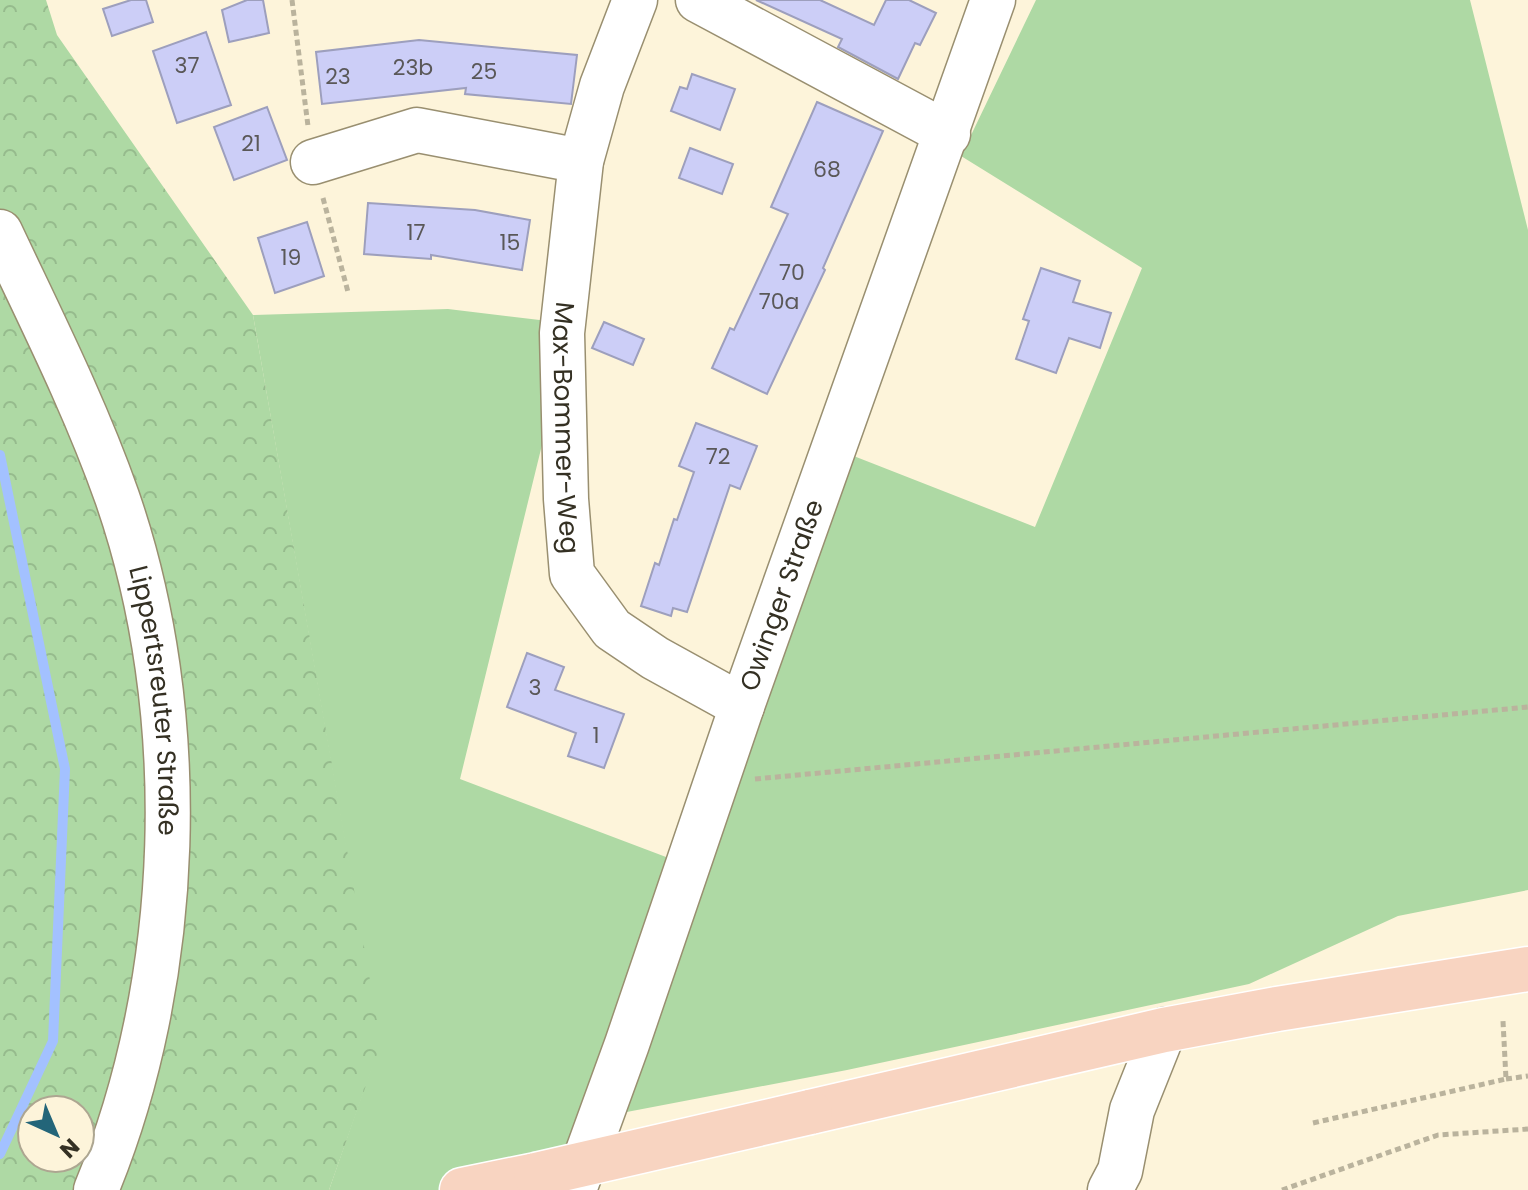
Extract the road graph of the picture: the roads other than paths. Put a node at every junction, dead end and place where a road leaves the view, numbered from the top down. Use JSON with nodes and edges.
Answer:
{"nodes":[{"id":1,"x":635,"y":0,"type":"edge"},
{"id":2,"x":698,"y":0,"type":"edge"},
{"id":3,"x":993,"y":0,"type":"edge"},
{"id":4,"x":948,"y":134,"type":"junction"},
{"id":5,"x":581,"y":161,"type":"junction"},
{"id":6,"x":313,"y":162,"type":"road end"},
{"id":7,"x":0,"y":232,"type":"edge"},
{"id":8,"x":742,"y":706,"type":"junction"},
{"id":9,"x":1528,"y":969,"type":"edge"},
{"id":10,"x":1164,"y":1030,"type":"junction"},
{"id":11,"x":96,"y":1190,"type":"edge"},
{"id":12,"x":462,"y":1190,"type":"edge"},
{"id":13,"x":574,"y":1190,"type":"edge"},
{"id":14,"x":1110,"y":1190,"type":"edge"}],
"edges":[{"from":1,"to":5,"type":"street","name":"Max-Bommer-Weg"},
{"from":2,"to":4,"type":"street"},
{"from":3,"to":4,"type":"street","name":"Owinger Straße"},
{"from":4,"to":8,"type":"street","name":"Owinger Straße"},
{"from":5,"to":6,"type":"street"},
{"from":5,"to":8,"type":"street","name":"Max-Bommer-Weg"},
{"from":7,"to":11,"type":"street","name":"Lippertsreuter Straße"},
{"from":8,"to":13,"type":"street","name":"Owinger Straße"},
{"from":9,"to":10,"type":"main road"},
{"from":10,"to":12,"type":"main road","bridge":true},
{"from":10,"to":14,"type":"street"}]}
